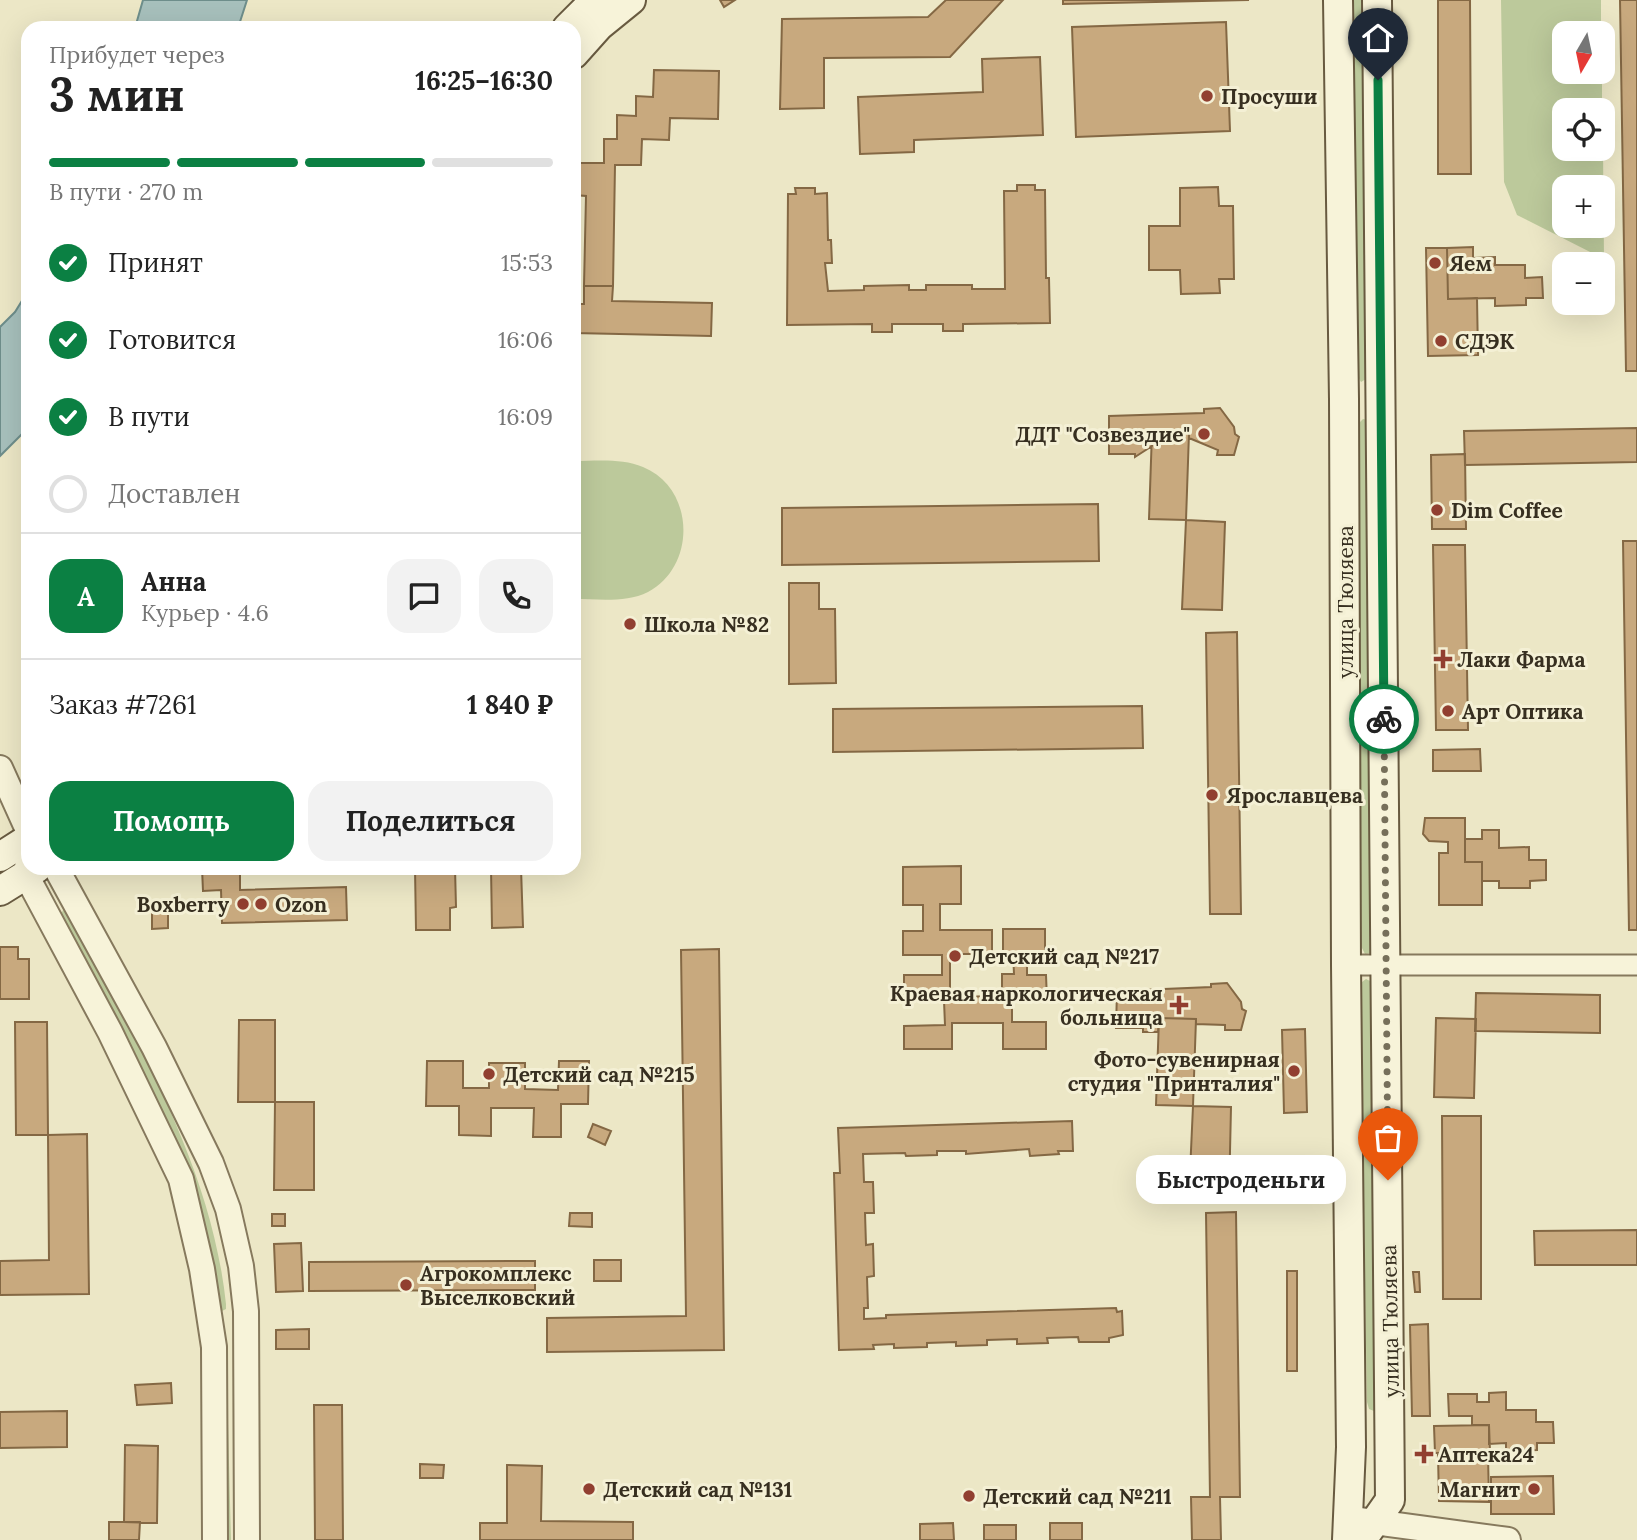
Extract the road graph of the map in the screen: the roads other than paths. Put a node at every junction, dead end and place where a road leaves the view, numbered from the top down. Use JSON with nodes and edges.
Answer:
{"nodes":[{"id":1,"x":595,"y":0,"type":"edge"},
{"id":2,"x":631,"y":0,"type":"edge"},
{"id":3,"x":1338,"y":0,"type":"edge"},
{"id":4,"x":1377,"y":0,"type":"edge"},
{"id":5,"x":574,"y":21,"type":"edge"},
{"id":6,"x":581,"y":46,"type":"edge"},
{"id":7,"x":0,"y":768,"type":"edge"},
{"id":8,"x":21,"y":814,"type":"edge"},
{"id":9,"x":21,"y":844,"type":"edge"},
{"id":10,"x":0,"y":857,"type":"edge"},
{"id":11,"x":21,"y":875,"type":"edge"},
{"id":12,"x":33,"y":875,"type":"edge"},
{"id":13,"x":60,"y":875,"type":"edge"},
{"id":14,"x":0,"y":891,"type":"edge"},
{"id":15,"x":1346,"y":965,"type":"junction"},
{"id":16,"x":1386,"y":965,"type":"junction"},
{"id":17,"x":1637,"y":965,"type":"edge"},
{"id":18,"x":246,"y":1346,"type":"junction"},
{"id":19,"x":214,"y":1347,"type":"junction"},
{"id":20,"x":1351,"y":1447,"type":"junction"},
{"id":21,"x":1391,"y":1447,"type":"junction"},
{"id":22,"x":1358,"y":1530,"type":"edge"},
{"id":23,"x":215,"y":1540,"type":"edge"},
{"id":24,"x":247,"y":1540,"type":"edge"},
{"id":25,"x":1508,"y":1540,"type":"edge"}],
"edges":[{"from":1,"to":5,"type":"main road"},
{"from":2,"to":6,"type":"main road"},
{"from":3,"to":15,"type":"main road","name":"улица Тюляева"},
{"from":4,"to":16,"type":"main road","name":"улица Тюляева"},
{"from":7,"to":8,"type":"street"},
{"from":9,"to":10,"type":"main road"},
{"from":11,"to":14,"type":"main road"},
{"from":12,"to":19,"type":"street"},
{"from":13,"to":18,"type":"street"},
{"from":15,"to":16,"type":"street"},
{"from":15,"to":20,"type":"main road","name":"улица Тюляева"},
{"from":16,"to":17,"type":"street"},
{"from":16,"to":21,"type":"main road","name":"улица Тюляева"},
{"from":18,"to":19,"type":"street"},
{"from":18,"to":24,"type":"street"},
{"from":19,"to":23,"type":"street"},
{"from":20,"to":21,"type":"main road"},
{"from":20,"to":22,"type":"main road","name":"улица Тюляева"},
{"from":21,"to":22,"type":"main road","name":"улица Тюляева"},
{"from":22,"to":25,"type":"street"}]}
